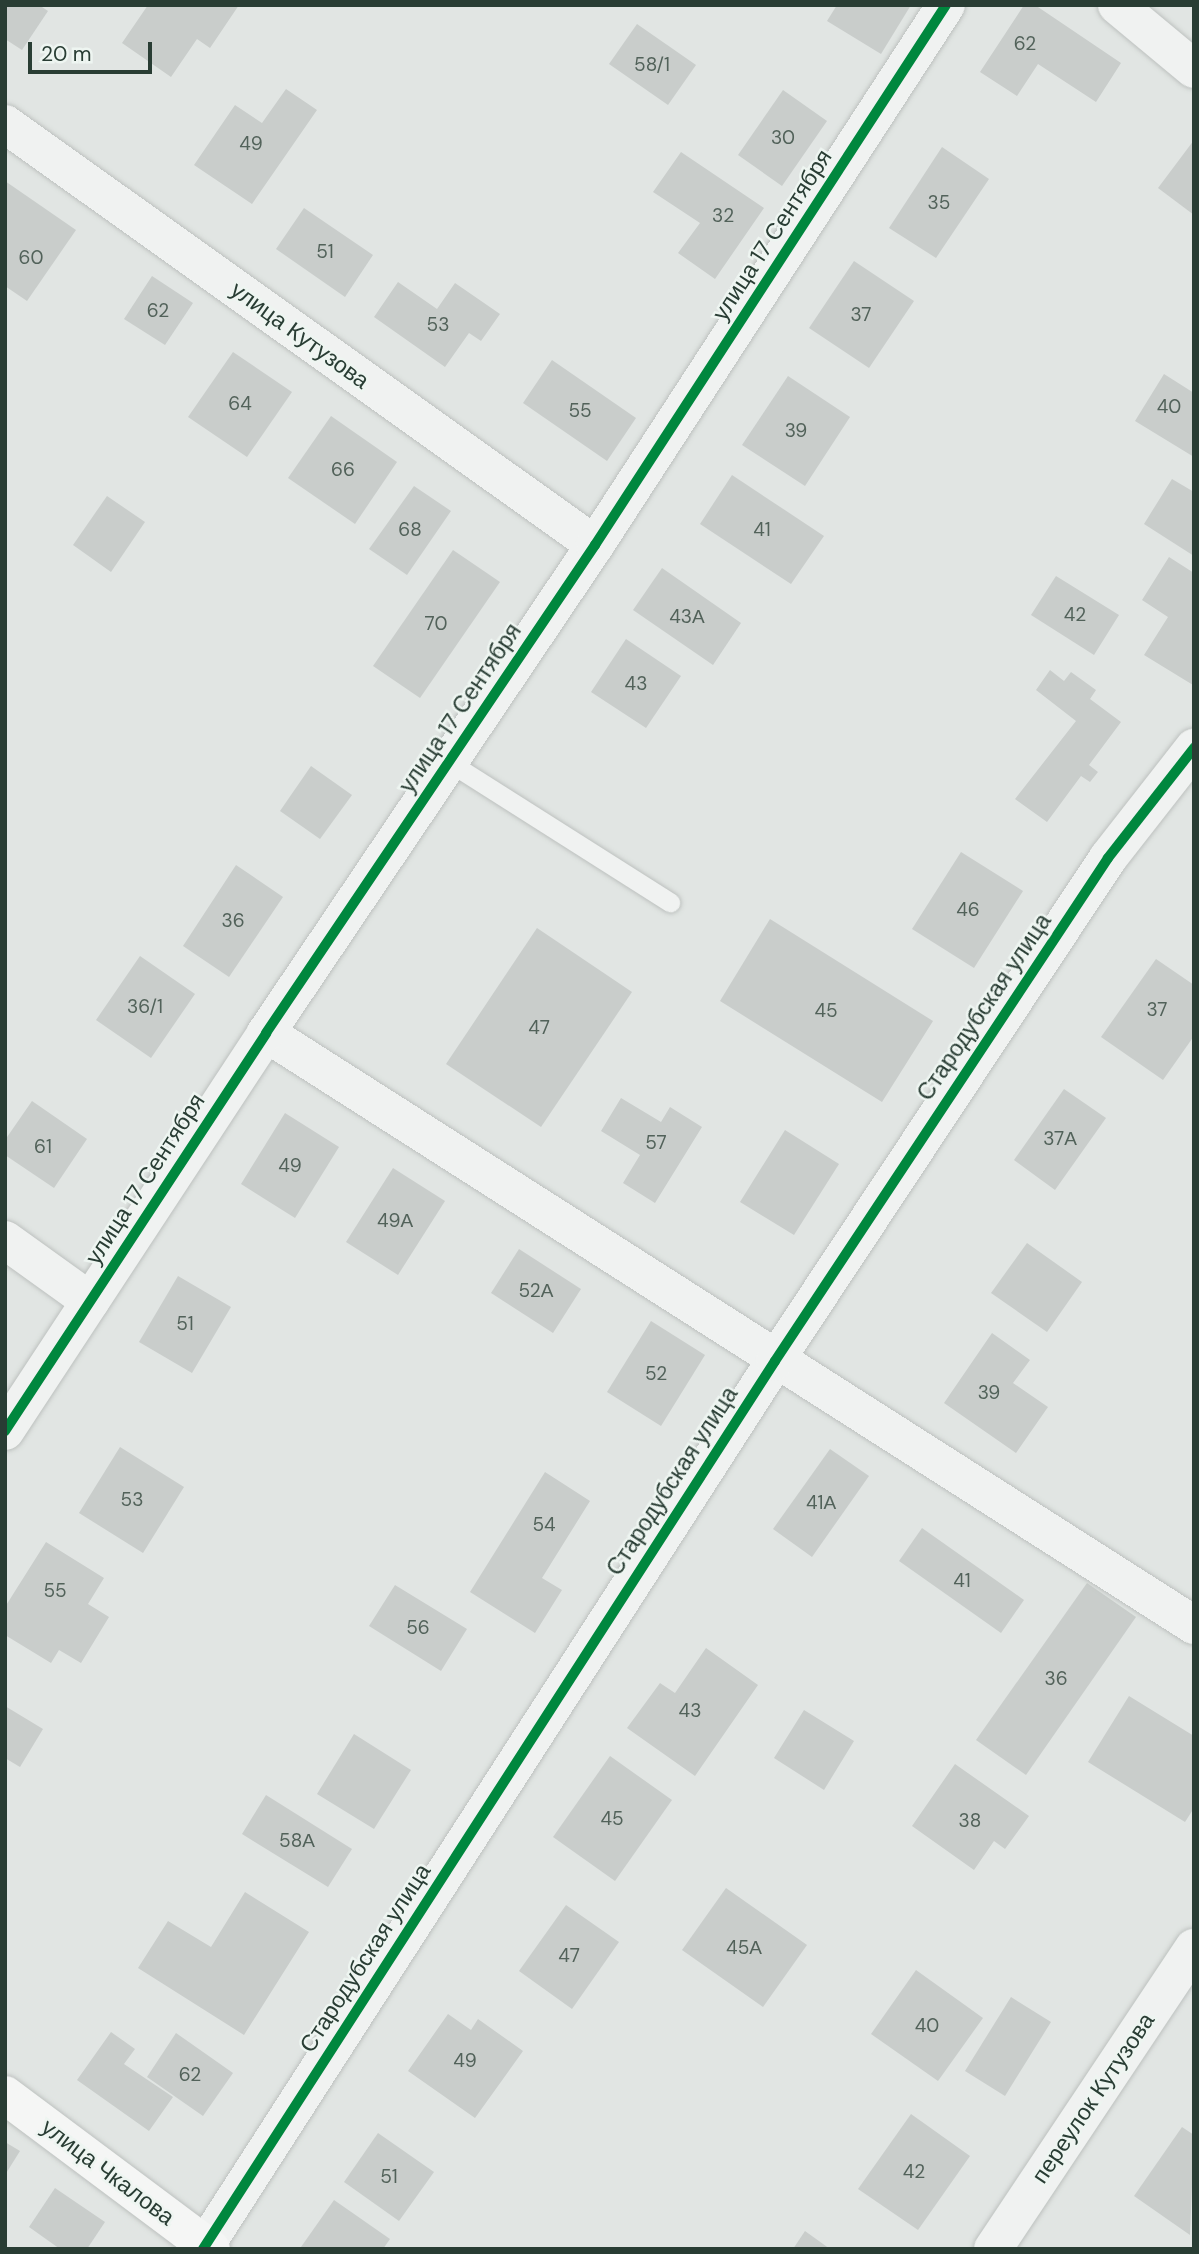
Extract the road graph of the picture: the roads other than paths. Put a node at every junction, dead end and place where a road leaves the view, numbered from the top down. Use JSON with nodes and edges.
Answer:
{"nodes":[{"id":1,"x":946,"y":5,"type":"edge"},
{"id":2,"x":1117,"y":5,"type":"edge"},
{"id":3,"x":1194,"y":69,"type":"edge"},
{"id":4,"x":5,"y":124,"type":"edge"},
{"id":5,"x":595,"y":545,"type":"junction"},
{"id":6,"x":1194,"y":748,"type":"edge"},
{"id":7,"x":449,"y":762,"type":"junction"},
{"id":8,"x":670,"y":902,"type":"dead end"},
{"id":9,"x":266,"y":1033,"type":"junction"},
{"id":10,"x":5,"y":1240,"type":"edge"},
{"id":11,"x":89,"y":1301,"type":"junction"},
{"id":12,"x":775,"y":1361,"type":"junction"},
{"id":13,"x":5,"y":1431,"type":"edge"},
{"id":14,"x":1194,"y":1625,"type":"edge"},
{"id":15,"x":1194,"y":1948,"type":"edge"},
{"id":16,"x":5,"y":2095,"type":"edge"},
{"id":17,"x":206,"y":2247,"type":"edge"},
{"id":18,"x":993,"y":2249,"type":"edge"}],
"edges":[{"from":1,"to":5,"type":"street","name":"улица 17 Сентября"},
{"from":2,"to":3,"type":"street"},
{"from":4,"to":5,"type":"street","name":"улица Кутузова"},
{"from":5,"to":7,"type":"street","name":"улица 17 Сентября"},
{"from":6,"to":12,"type":"street","name":"Стародубская улица"},
{"from":7,"to":8,"type":"lane"},
{"from":7,"to":9,"type":"street","name":"улица 17 Сентября"},
{"from":9,"to":11,"type":"street","name":"улица 17 Сентября"},
{"from":9,"to":12,"type":"street"},
{"from":10,"to":11,"type":"street"},
{"from":11,"to":13,"type":"street","name":"улица 17 Сентября"},
{"from":12,"to":14,"type":"street"},
{"from":12,"to":17,"type":"street","name":"Стародубская улица"},
{"from":15,"to":18,"type":"street","name":"переулок Кутузова"},
{"from":16,"to":17,"type":"street","name":"улица Чкалова"}]}
